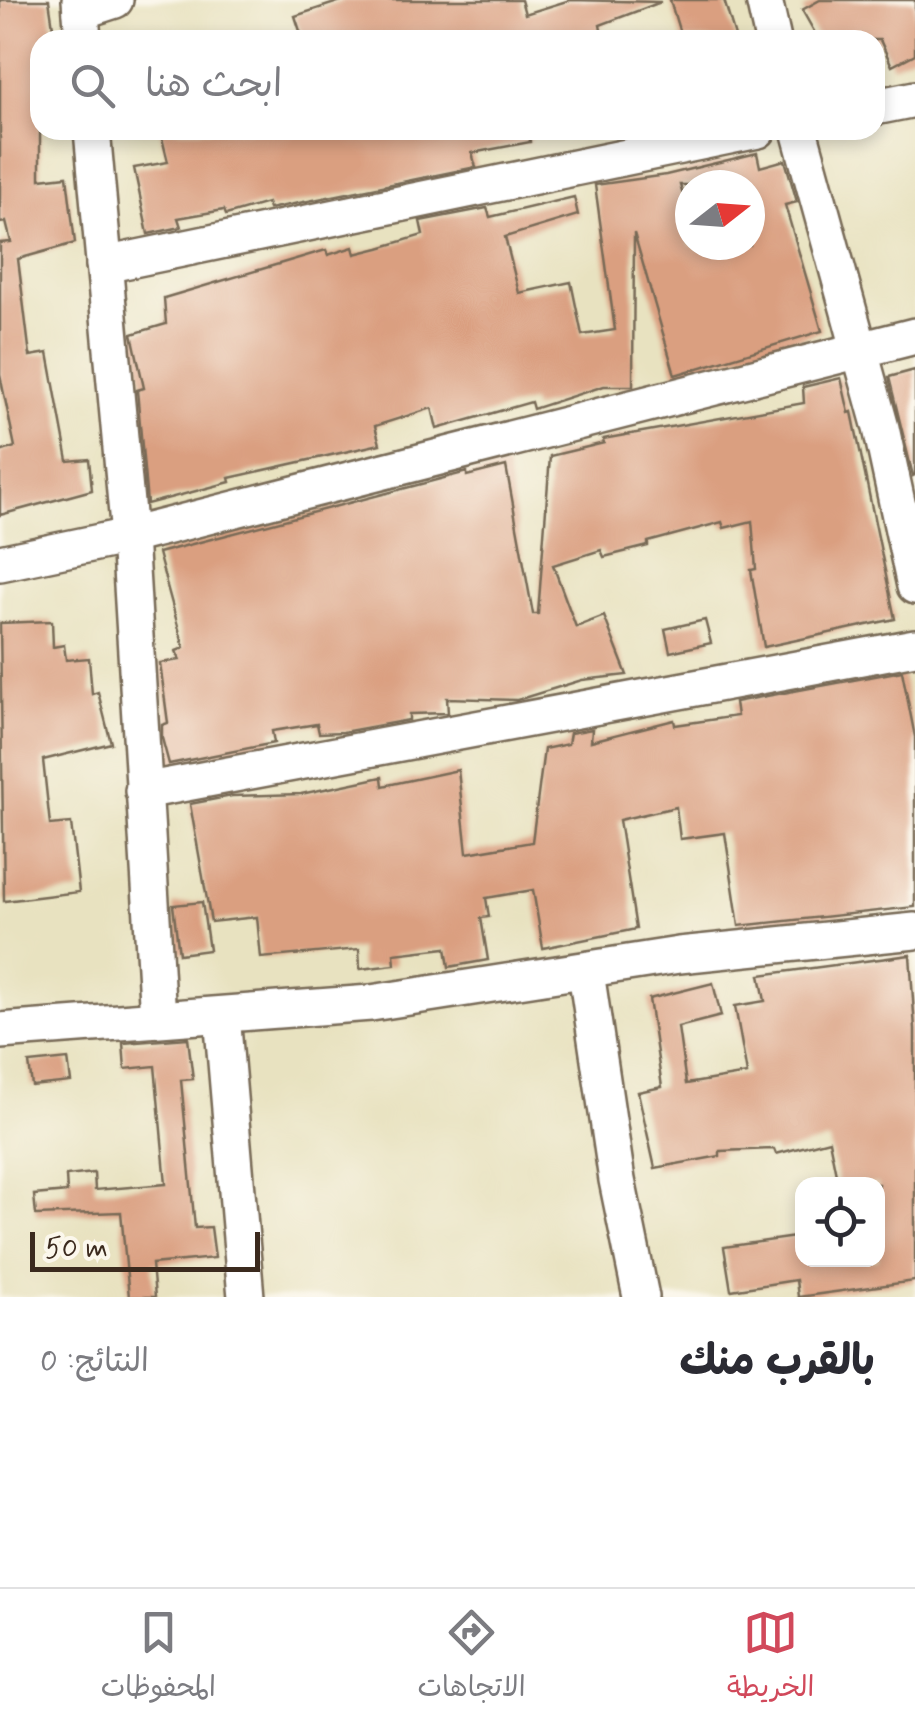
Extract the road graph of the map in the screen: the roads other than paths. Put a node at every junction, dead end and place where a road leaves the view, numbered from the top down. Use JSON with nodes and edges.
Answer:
{"nodes":[{"id":1,"x":114,"y":0,"type":"edge"},
{"id":2,"x":764,"y":0,"type":"edge"},
{"id":3,"x":81,"y":17,"type":"edge"},
{"id":4,"x":772,"y":30,"type":"edge"},
{"id":5,"x":915,"y":98,"type":"edge"},
{"id":6,"x":885,"y":105,"type":"edge"},
{"id":7,"x":93,"y":140,"type":"edge"},
{"id":8,"x":710,"y":140,"type":"edge"},
{"id":9,"x":802,"y":140,"type":"edge"},
{"id":10,"x":104,"y":265,"type":"junction"},
{"id":11,"x":915,"y":336,"type":"edge"},
{"id":12,"x":860,"y":354,"type":"junction"},
{"id":13,"x":128,"y":536,"type":"junction"},
{"id":14,"x":0,"y":563,"type":"edge"},
{"id":15,"x":915,"y":586,"type":"edge"},
{"id":16,"x":915,"y":647,"type":"edge"},
{"id":17,"x":143,"y":791,"type":"junction"},
{"id":18,"x":915,"y":931,"type":"edge"},
{"id":19,"x":586,"y":972,"type":"junction"},
{"id":20,"x":222,"y":1014,"type":"junction"},
{"id":21,"x":158,"y":1018,"type":"junction"},
{"id":22,"x":0,"y":1031,"type":"edge"},
{"id":23,"x":246,"y":1297,"type":"edge"},
{"id":24,"x":641,"y":1297,"type":"edge"}],
"edges":[{"from":1,"to":3,"type":"street"},
{"from":2,"to":4,"type":"street"},
{"from":5,"to":6,"type":"street"},
{"from":7,"to":10,"type":"street"},
{"from":8,"to":10,"type":"street"},
{"from":9,"to":12,"type":"street"},
{"from":10,"to":13,"type":"street"},
{"from":11,"to":12,"type":"street"},
{"from":12,"to":13,"type":"street"},
{"from":12,"to":15,"type":"street"},
{"from":13,"to":14,"type":"street"},
{"from":13,"to":17,"type":"street"},
{"from":16,"to":17,"type":"street"},
{"from":17,"to":21,"type":"street"},
{"from":18,"to":19,"type":"street"},
{"from":19,"to":20,"type":"street"},
{"from":19,"to":24,"type":"street"},
{"from":20,"to":21,"type":"street"},
{"from":20,"to":23,"type":"street"},
{"from":21,"to":22,"type":"street"}]}
